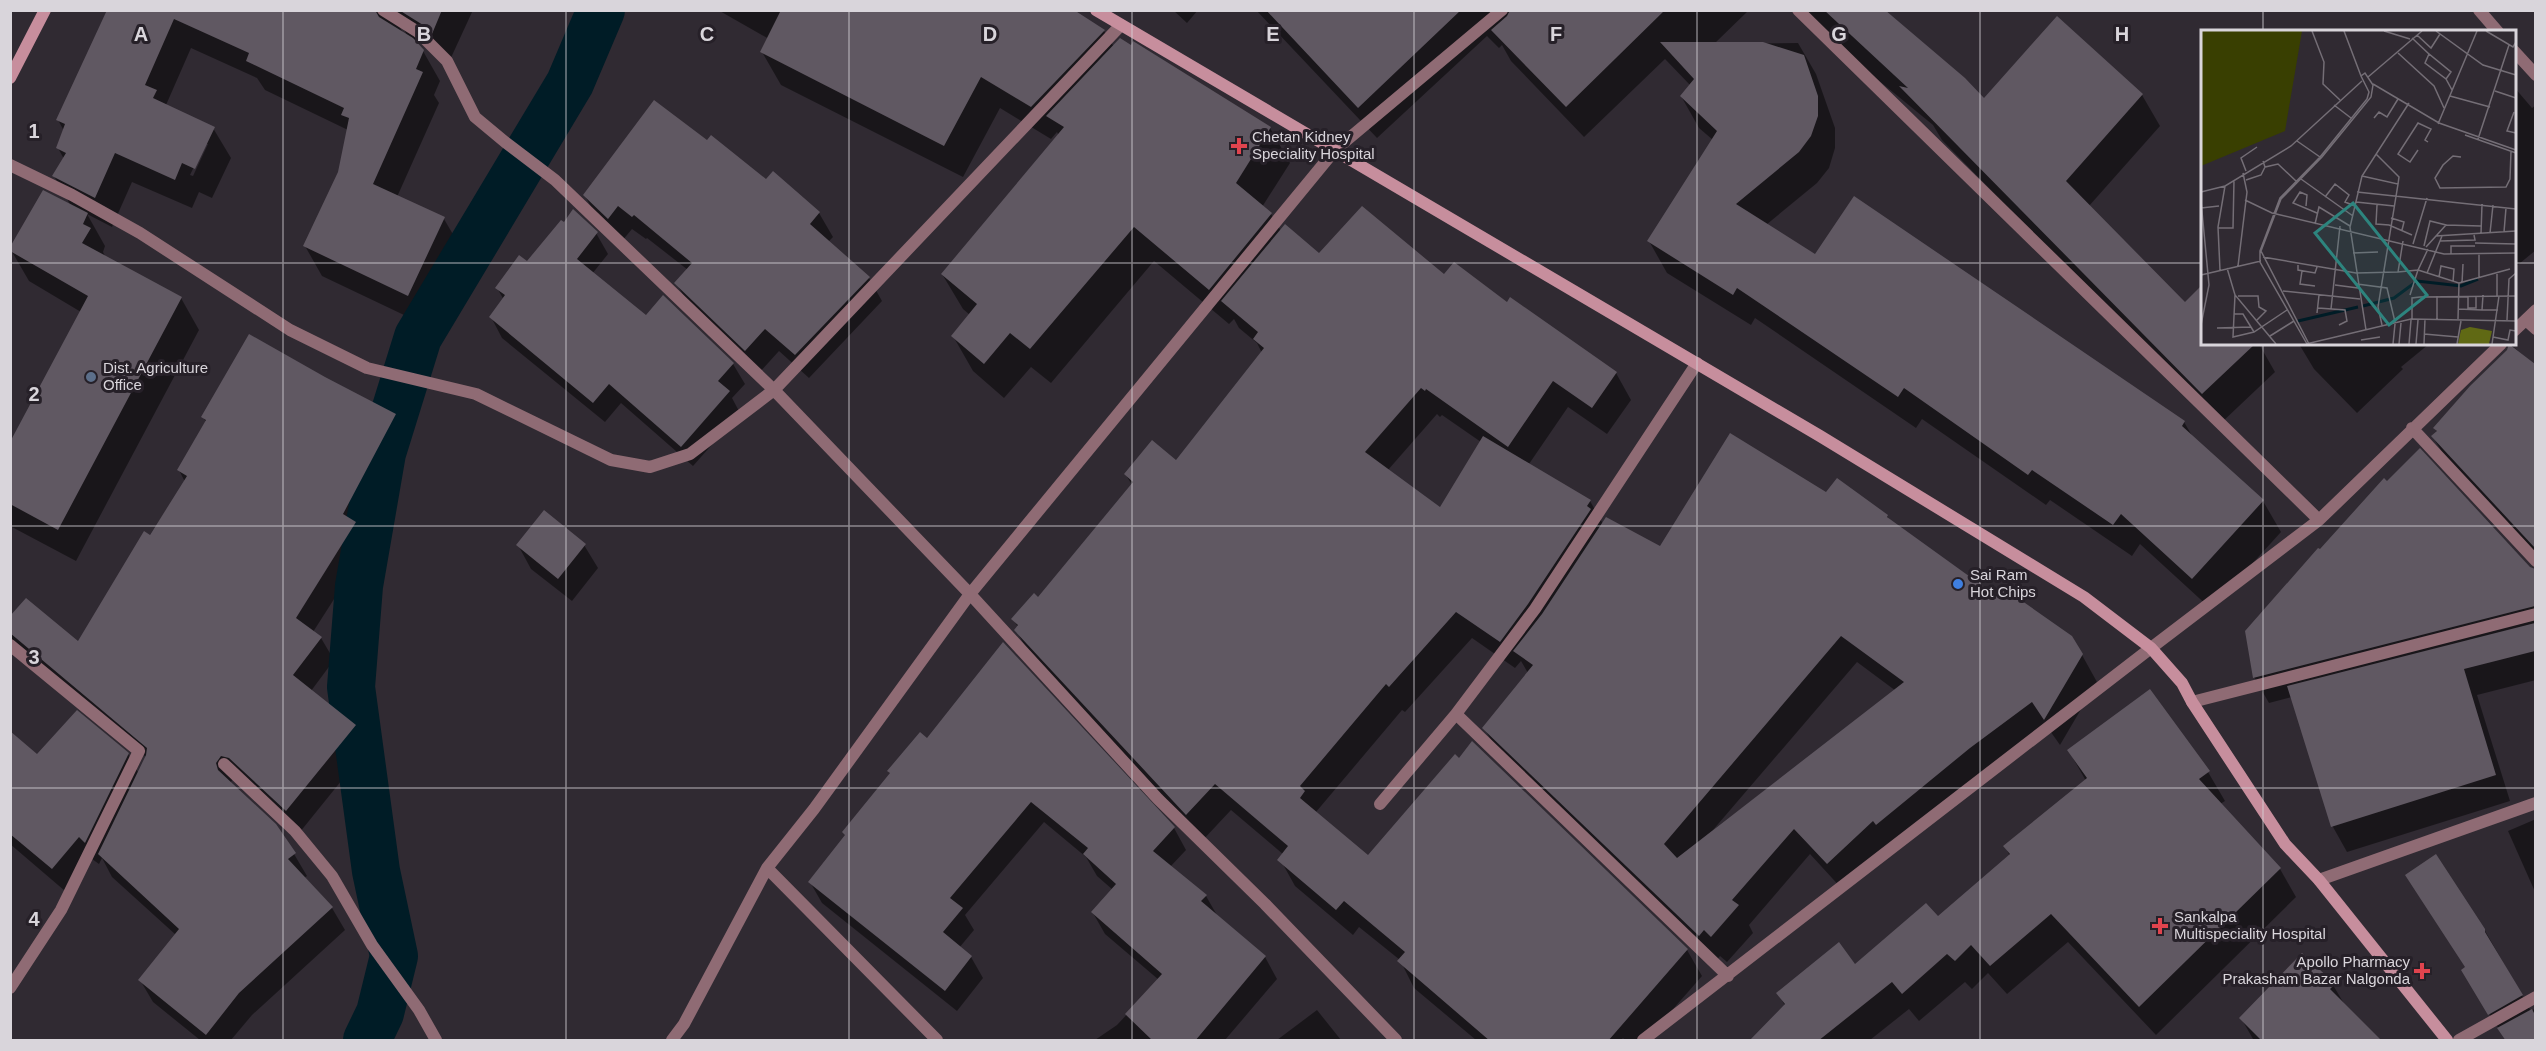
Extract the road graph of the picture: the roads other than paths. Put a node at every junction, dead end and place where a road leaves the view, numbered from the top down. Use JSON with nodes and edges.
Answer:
{"nodes":[{"id":1,"x":45,"y":10,"type":"edge"},
{"id":2,"x":383,"y":10,"type":"edge"},
{"id":3,"x":1096,"y":10,"type":"edge"},
{"id":4,"x":1502,"y":10,"type":"edge"},
{"id":5,"x":1798,"y":10,"type":"edge"},
{"id":6,"x":2479,"y":10,"type":"edge"},
{"id":7,"x":1121,"y":25,"type":"junction"},
{"id":8,"x":2496,"y":30,"type":"edge"},
{"id":9,"x":2516,"y":53,"type":"edge"},
{"id":10,"x":2535,"y":75,"type":"edge"},
{"id":11,"x":10,"y":78,"type":"edge"},
{"id":12,"x":1335,"y":150,"type":"junction"},
{"id":13,"x":10,"y":165,"type":"edge"},
{"id":14,"x":2535,"y":310,"type":"edge"},
{"id":15,"x":2526,"y":320,"type":"junction"},
{"id":16,"x":2516,"y":329,"type":"edge"},
{"id":17,"x":2535,"y":329,"type":"edge"},
{"id":18,"x":2500,"y":345,"type":"edge"},
{"id":19,"x":1697,"y":363,"type":"junction"},
{"id":20,"x":774,"y":390,"type":"junction"},
{"id":21,"x":2412,"y":428,"type":"junction"},
{"id":22,"x":2319,"y":520,"type":"junction"},
{"id":23,"x":2535,"y":561,"type":"edge"},
{"id":24,"x":970,"y":594,"type":"junction"},
{"id":25,"x":2535,"y":614,"type":"edge"},
{"id":26,"x":10,"y":645,"type":"edge"},
{"id":27,"x":2151,"y":648,"type":"junction"},
{"id":28,"x":2192,"y":702,"type":"junction"},
{"id":29,"x":1456,"y":714,"type":"junction"},
{"id":30,"x":224,"y":764,"type":"dead end"},
{"id":31,"x":2535,"y":803,"type":"edge"},
{"id":32,"x":1380,"y":804,"type":"dead end"},
{"id":33,"x":767,"y":868,"type":"junction"},
{"id":34,"x":2319,"y":880,"type":"junction"},
{"id":35,"x":1728,"y":976,"type":"junction"},
{"id":36,"x":10,"y":988,"type":"edge"},
{"id":37,"x":2535,"y":997,"type":"edge"},
{"id":38,"x":436,"y":1041,"type":"edge"},
{"id":39,"x":672,"y":1041,"type":"edge"},
{"id":40,"x":937,"y":1041,"type":"edge"},
{"id":41,"x":1396,"y":1041,"type":"edge"},
{"id":42,"x":1643,"y":1041,"type":"edge"},
{"id":43,"x":2447,"y":1041,"type":"edge"},
{"id":44,"x":2459,"y":1041,"type":"edge"}],
"edges":[{"from":1,"to":11,"type":"street"},
{"from":2,"to":20,"type":"street"},
{"from":3,"to":7,"type":"street"},
{"from":4,"to":12,"type":"street"},
{"from":5,"to":22,"type":"street"},
{"from":6,"to":8,"type":"street"},
{"from":7,"to":12,"type":"street"},
{"from":7,"to":20,"type":"street"},
{"from":9,"to":10,"type":"street"},
{"from":12,"to":19,"type":"street"},
{"from":12,"to":24,"type":"street"},
{"from":13,"to":20,"type":"street"},
{"from":14,"to":15,"type":"street"},
{"from":15,"to":16,"type":"street"},
{"from":15,"to":17,"type":"street"},
{"from":18,"to":21,"type":"street"},
{"from":19,"to":27,"type":"street"},
{"from":19,"to":29,"type":"street"},
{"from":20,"to":24,"type":"street"},
{"from":21,"to":22,"type":"street"},
{"from":21,"to":23,"type":"street"},
{"from":22,"to":27,"type":"street"},
{"from":24,"to":33,"type":"street"},
{"from":24,"to":41,"type":"street"},
{"from":25,"to":28,"type":"street"},
{"from":26,"to":36,"type":"street"},
{"from":27,"to":28,"type":"street"},
{"from":27,"to":35,"type":"street"},
{"from":28,"to":34,"type":"street"},
{"from":29,"to":32,"type":"street"},
{"from":29,"to":35,"type":"street"},
{"from":30,"to":38,"type":"street"},
{"from":31,"to":34,"type":"street"},
{"from":33,"to":39,"type":"street"},
{"from":33,"to":40,"type":"street"},
{"from":34,"to":43,"type":"street"},
{"from":35,"to":42,"type":"street"},
{"from":37,"to":44,"type":"street"}]}
